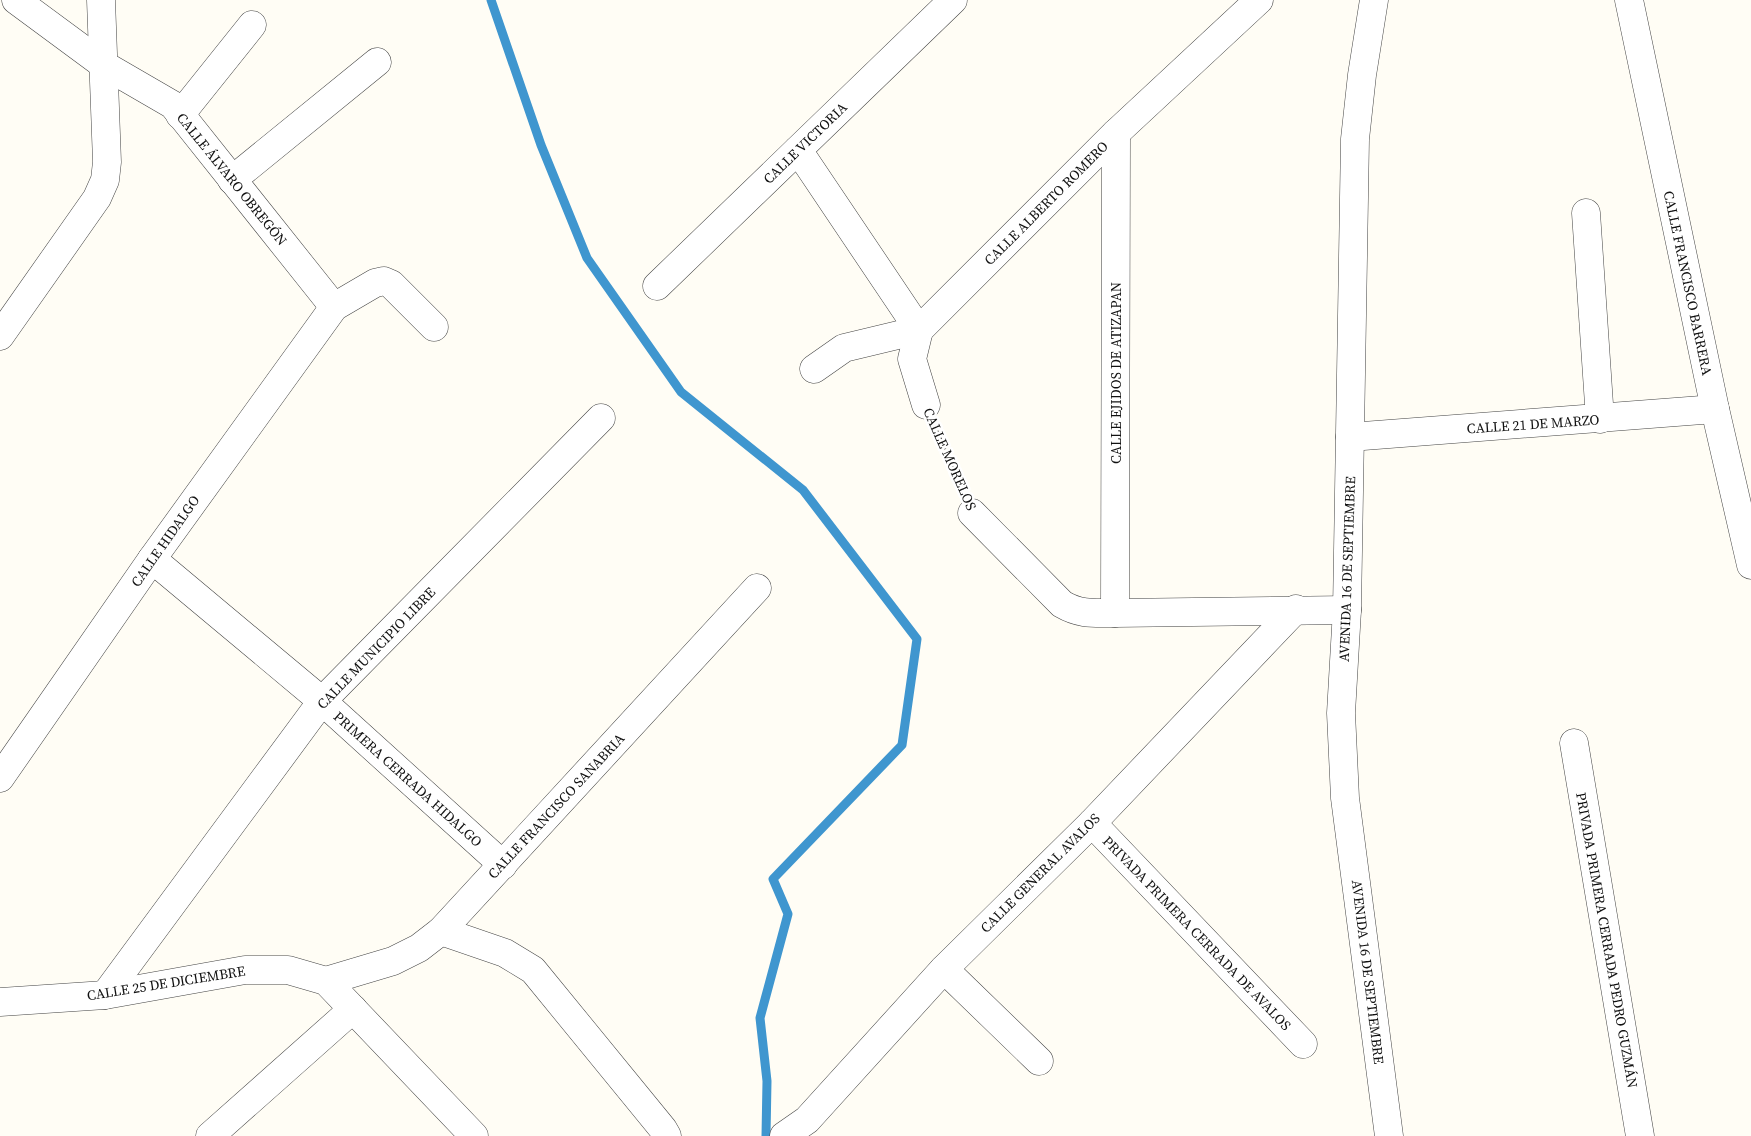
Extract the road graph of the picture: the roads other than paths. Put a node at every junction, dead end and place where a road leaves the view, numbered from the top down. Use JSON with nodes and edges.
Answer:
{"nodes":[{"id":1,"x":16,"y":0,"type":"edge"},
{"id":2,"x":101,"y":0,"type":"edge"},
{"id":3,"x":953,"y":0,"type":"edge"},
{"id":4,"x":1259,"y":0,"type":"edge"},
{"id":5,"x":1629,"y":0,"type":"edge"},
{"id":6,"x":1371,"y":3,"type":"edge"},
{"id":7,"x":252,"y":25,"type":"dead end"},
{"id":8,"x":377,"y":62,"type":"dead end"},
{"id":9,"x":104,"y":65,"type":"junction"},
{"id":10,"x":180,"y":115,"type":"junction"},
{"id":11,"x":1116,"y":133,"type":"junction"},
{"id":12,"x":798,"y":150,"type":"junction"},
{"id":13,"x":232,"y":180,"type":"junction"},
{"id":14,"x":1586,"y":213,"type":"dead end"},
{"id":15,"x":656,"y":286,"type":"dead end"},
{"id":16,"x":334,"y":306,"type":"junction"},
{"id":17,"x":434,"y":327,"type":"dead end"},
{"id":18,"x":919,"y":330,"type":"junction"},
{"id":19,"x":0,"y":336,"type":"edge"},
{"id":20,"x":814,"y":370,"type":"dead end"},
{"id":21,"x":926,"y":405,"type":"road end"},
{"id":22,"x":1715,"y":409,"type":"junction"},
{"id":23,"x":601,"y":418,"type":"dead end"},
{"id":24,"x":1600,"y":419,"type":"junction"},
{"id":25,"x":1350,"y":437,"type":"junction"},
{"id":26,"x":972,"y":513,"type":"road end"},
{"id":27,"x":152,"y":559,"type":"junction"},
{"id":28,"x":1751,"y":565,"type":"edge"},
{"id":29,"x":757,"y":588,"type":"dead end"},
{"id":30,"x":1296,"y":609,"type":"junction"},
{"id":31,"x":1347,"y":610,"type":"junction"},
{"id":32,"x":1115,"y":613,"type":"junction"},
{"id":33,"x":322,"y":701,"type":"junction"},
{"id":34,"x":1574,"y":743,"type":"dead end"},
{"id":35,"x":0,"y":778,"type":"edge"},
{"id":36,"x":1092,"y":823,"type":"junction"},
{"id":37,"x":503,"y":865,"type":"junction"},
{"id":38,"x":441,"y":931,"type":"junction"},
{"id":39,"x":944,"y":969,"type":"junction"},
{"id":40,"x":326,"y":981,"type":"junction"},
{"id":41,"x":104,"y":995,"type":"junction"},
{"id":42,"x":0,"y":1002,"type":"edge"},
{"id":43,"x":353,"y":1009,"type":"junction"},
{"id":44,"x":1303,"y":1044,"type":"dead end"},
{"id":45,"x":1039,"y":1061,"type":"dead end"},
{"id":46,"x":210,"y":1136,"type":"edge"},
{"id":47,"x":474,"y":1136,"type":"edge"},
{"id":48,"x":667,"y":1136,"type":"edge"},
{"id":49,"x":784,"y":1136,"type":"edge"},
{"id":50,"x":1389,"y":1136,"type":"edge"},
{"id":51,"x":1640,"y":1136,"type":"edge"}],
"edges":[{"from":1,"to":9,"type":"street","name":"CALLE ÁLVARO OBREGÓN"},
{"from":2,"to":9,"type":"street"},
{"from":3,"to":12,"type":"street","name":"CALLE VICTORIA"},
{"from":4,"to":11,"type":"street","name":"CALLE ALBERTO ROMERO"},
{"from":5,"to":22,"type":"street","name":"CALLE FRANCISCO BARRERA"},
{"from":6,"to":25,"type":"street","name":"AVENIDA 16 DE SEPTIEMBRE"},
{"from":7,"to":10,"type":"street"},
{"from":8,"to":13,"type":"street"},
{"from":9,"to":10,"type":"street","name":"CALLE ÁLVARO OBREGÓN"},
{"from":9,"to":19,"type":"street"},
{"from":10,"to":13,"type":"street","name":"CALLE ÁLVARO OBREGÓN"},
{"from":11,"to":18,"type":"street","name":"CALLE ALBERTO ROMERO"},
{"from":11,"to":32,"type":"street","name":"CALLE EJIDOS DE ATIZAPAN"},
{"from":12,"to":15,"type":"street","name":"CALLE VICTORIA"},
{"from":12,"to":18,"type":"street"},
{"from":13,"to":16,"type":"street","name":"CALLE ÁLVARO OBREGÓN"},
{"from":14,"to":24,"type":"street"},
{"from":16,"to":17,"type":"street"},
{"from":16,"to":27,"type":"street","name":"CALLE HIDALGO"},
{"from":18,"to":20,"type":"street"},
{"from":18,"to":21,"type":"street","name":"CALLE MORELOS"},
{"from":22,"to":24,"type":"street","name":"CALLE 21 DE MARZO"},
{"from":22,"to":28,"type":"street","name":"CALLE FRANCISCO BARRERA"},
{"from":23,"to":33,"type":"street","name":"CALLE MUNICIPIO LIBRE"},
{"from":24,"to":25,"type":"street","name":"CALLE 21 DE MARZO"},
{"from":25,"to":31,"type":"street","name":"AVENIDA 16 DE SEPTIEMBRE"},
{"from":26,"to":32,"type":"street","name":"CALLE MORELOS"},
{"from":27,"to":33,"type":"street","name":"PRIMERA CERRADA HIDALGO"},
{"from":27,"to":35,"type":"street","name":"CALLE HIDALGO"},
{"from":29,"to":37,"type":"street","name":"CALLE FRANCISCO SANABRIA"},
{"from":30,"to":31,"type":"street","name":"CALLE MORELOS"},
{"from":30,"to":32,"type":"street","name":"CALLE MORELOS"},
{"from":30,"to":36,"type":"street","name":"CALLE GENERAL AVALOS"},
{"from":31,"to":50,"type":"street","name":"AVENIDA 16 DE SEPTIEMBRE"},
{"from":33,"to":37,"type":"street","name":"PRIMERA CERRADA HIDALGO"},
{"from":33,"to":41,"type":"street","name":"CALLE MUNICIPIO LIBRE"},
{"from":34,"to":51,"type":"street","name":"PRIVADA PRIMERA CERRADA PEDRO GUZMÁN"},
{"from":36,"to":39,"type":"street","name":"CALLE GENERAL AVALOS"},
{"from":36,"to":44,"type":"street","name":"PRIVADA PRIMERA CERRADA DE AVALOS"},
{"from":37,"to":38,"type":"street","name":"CALLE FRANCISCO SANABRIA"},
{"from":38,"to":40,"type":"street","name":"CALLE FRANCISCO SANABRIA"},
{"from":38,"to":48,"type":"street"},
{"from":39,"to":45,"type":"street"},
{"from":39,"to":49,"type":"street","name":"CALLE GENERAL AVALOS"},
{"from":40,"to":41,"type":"street","name":"CALLE 25 DE DICIEMBRE"},
{"from":40,"to":43,"type":"street","name":"CALLE 25 DE DICIEMBRE"},
{"from":41,"to":42,"type":"street","name":"CALLE 25 DE DICIEMBRE"},
{"from":43,"to":46,"type":"street"},
{"from":43,"to":47,"type":"street","name":"CALLE 25 DE DICIEMBRE"}]}
